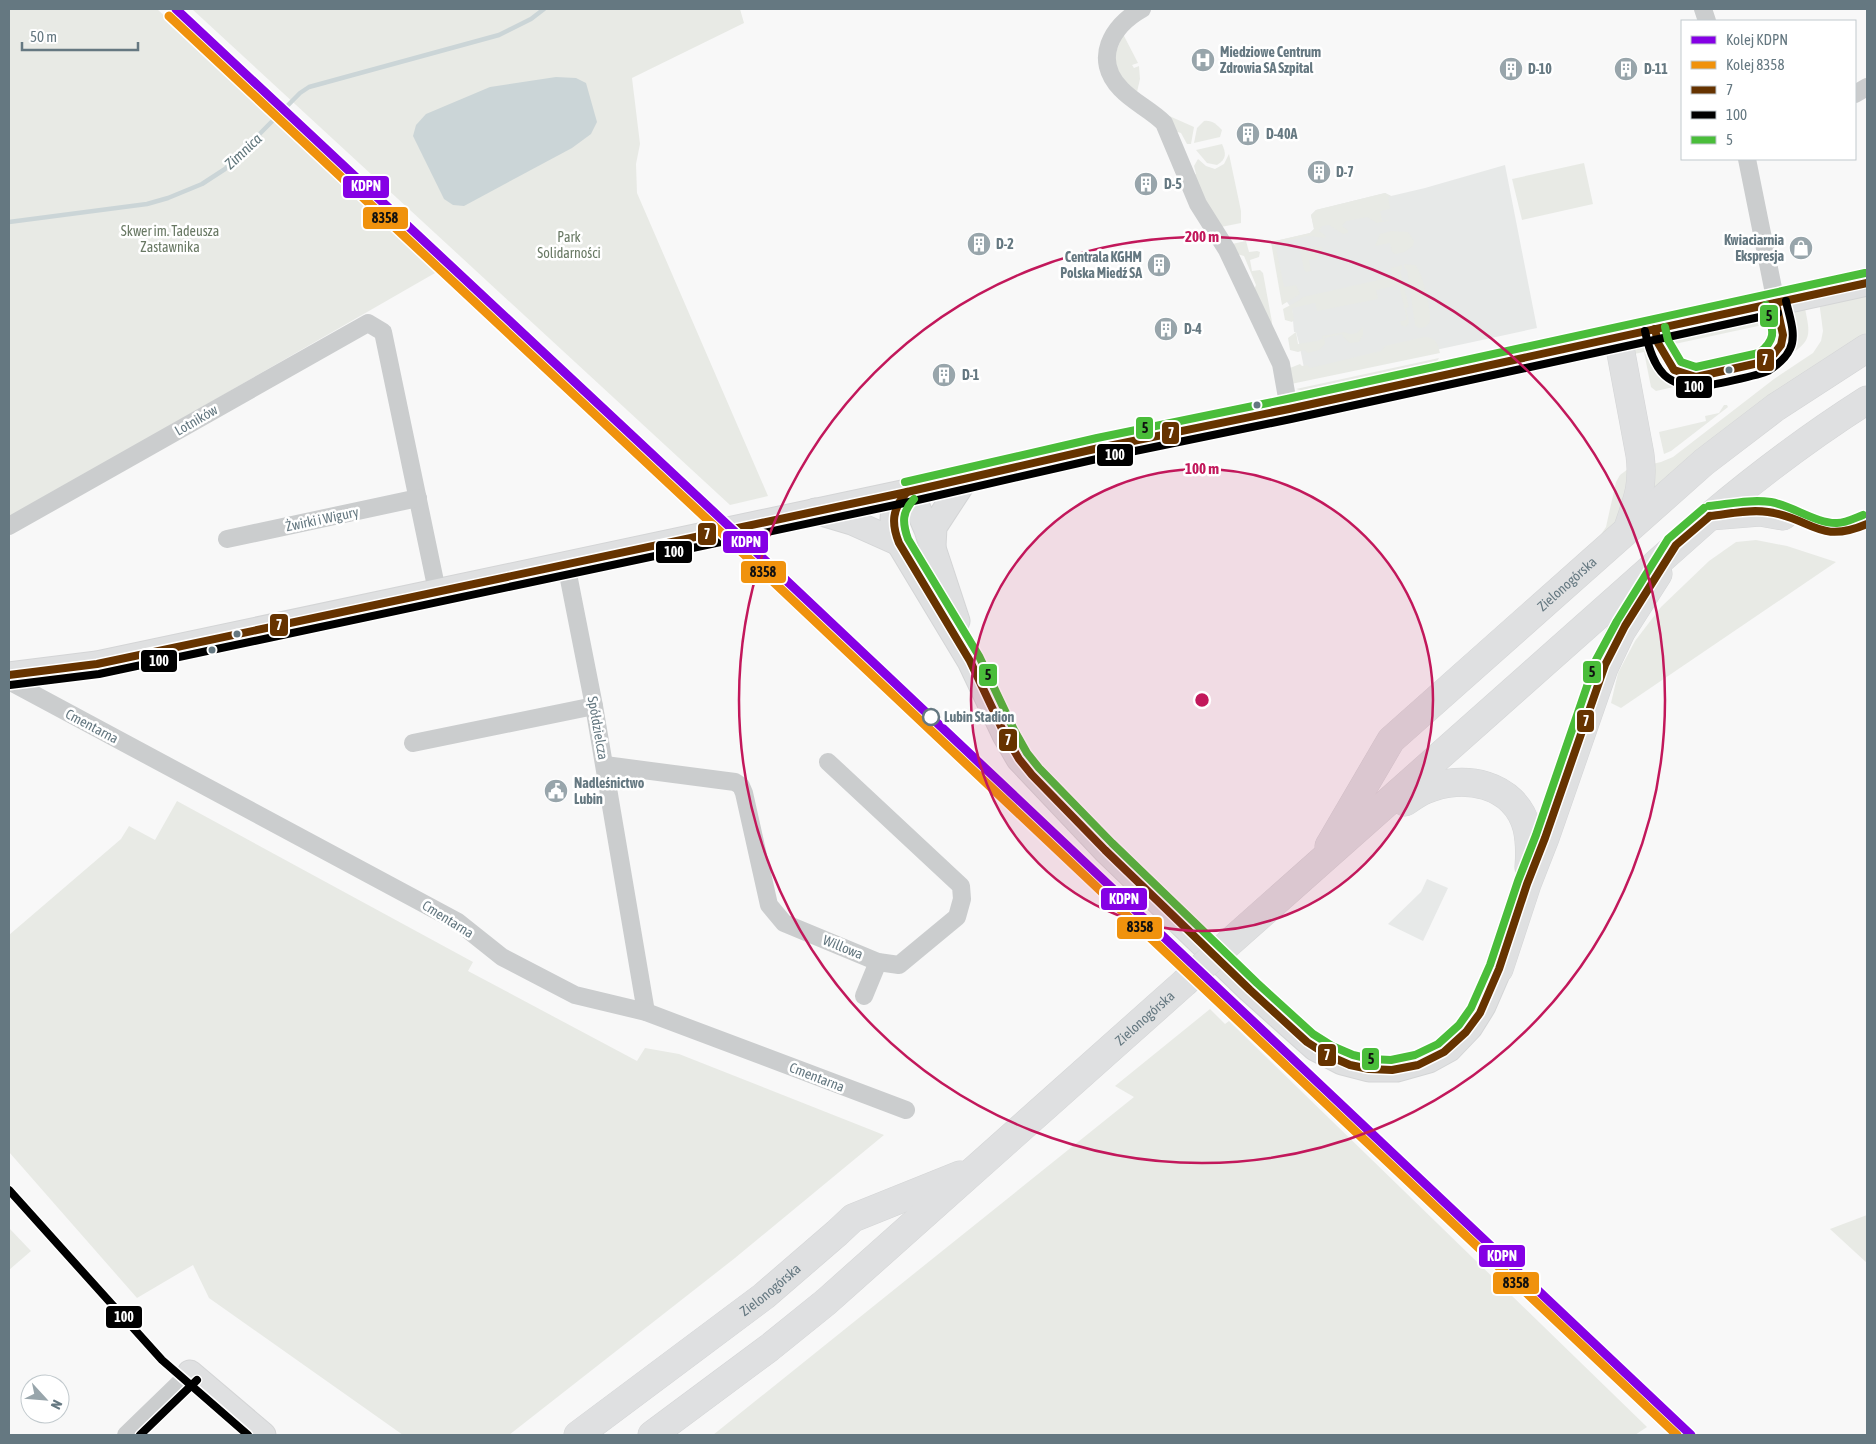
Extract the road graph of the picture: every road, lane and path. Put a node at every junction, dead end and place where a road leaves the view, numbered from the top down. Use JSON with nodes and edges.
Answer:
{"nodes":[{"id":1,"x":1142,"y":9,"type":"edge"},
{"id":2,"x":1867,"y":87,"type":"edge"},
{"id":3,"x":1856,"y":93,"type":"edge"},
{"id":4,"x":1747,"y":160,"type":"edge"},
{"id":5,"x":1867,"y":283,"type":"edge"},
{"id":6,"x":1776,"y":303,"type":"junction"},
{"id":7,"x":1618,"y":337,"type":"junction"},
{"id":8,"x":1867,"y":348,"type":"edge"},
{"id":9,"x":1867,"y":400,"type":"edge"},
{"id":10,"x":1289,"y":409,"type":"junction"},
{"id":11,"x":966,"y":478,"type":"junction"},
{"id":12,"x":907,"y":492,"type":"junction"},
{"id":13,"x":418,"y":498,"type":"junction"},
{"id":14,"x":812,"y":510,"type":"junction"},
{"id":15,"x":1710,"y":516,"type":"junction"},
{"id":16,"x":1783,"y":516,"type":"dead end"},
{"id":17,"x":9,"y":526,"type":"edge"},
{"id":18,"x":1628,"y":528,"type":"junction"},
{"id":19,"x":227,"y":539,"type":"dead end"},
{"id":20,"x":899,"y":543,"type":"junction"},
{"id":21,"x":932,"y":546,"type":"junction"},
{"id":22,"x":1676,"y":546,"type":"junction"},
{"id":23,"x":566,"y":564,"type":"junction"},
{"id":24,"x":437,"y":591,"type":"junction"},
{"id":25,"x":970,"y":661,"type":"junction"},
{"id":26,"x":9,"y":675,"type":"edge"},
{"id":27,"x":9,"y":680,"type":"edge"},
{"id":28,"x":594,"y":706,"type":"junction"},
{"id":29,"x":412,"y":743,"type":"dead end"},
{"id":30,"x":828,"y":762,"type":"dead end"},
{"id":31,"x":605,"y":765,"type":"junction"},
{"id":32,"x":1351,"y":836,"type":"junction"},
{"id":33,"x":1316,"y":868,"type":"junction"},
{"id":34,"x":1527,"y":884,"type":"junction"},
{"id":35,"x":878,"y":962,"type":"junction"},
{"id":36,"x":1499,"y":969,"type":"joint"},
{"id":37,"x":864,"y":996,"type":"dead end"},
{"id":38,"x":646,"y":1012,"type":"junction"},
{"id":39,"x":906,"y":1110,"type":"dead end"},
{"id":40,"x":975,"y":1169,"type":"junction"},
{"id":41,"x":190,"y":1373,"type":"joint"},
{"id":42,"x":126,"y":1435,"type":"edge"},
{"id":43,"x":263,"y":1435,"type":"edge"},
{"id":44,"x":578,"y":1435,"type":"edge"},
{"id":45,"x":652,"y":1435,"type":"edge"}],
"edges":[{"from":1,"to":10,"type":"street"},
{"from":2,"to":3,"type":"street"},
{"from":4,"to":6,"type":"street"},
{"from":5,"to":6,"type":"street"},
{"from":6,"to":7,"type":"street"},
{"from":7,"to":10,"type":"street"},
{"from":7,"to":18,"type":"main road"},
{"from":8,"to":18,"type":"main road","name":"Zielonogórska"},
{"from":9,"to":15,"type":"main road","name":"Zielonogórska"},
{"from":10,"to":11,"type":"street"},
{"from":11,"to":12,"type":"street"},
{"from":11,"to":21,"type":"street"},
{"from":12,"to":14,"type":"street"},
{"from":12,"to":20,"type":"street"},
{"from":12,"to":21,"type":"street"},
{"from":13,"to":17,"type":"street","name":"Lotników"},
{"from":13,"to":19,"type":"street","name":"Żwirki i Wigury"},
{"from":13,"to":24,"type":"street"},
{"from":14,"to":20,"type":"street"},
{"from":14,"to":23,"type":"street"},
{"from":15,"to":16,"type":"main road"},
{"from":15,"to":22,"type":"main road","name":"Zielonogórska"},
{"from":18,"to":33,"type":"main road","name":"Zielonogórska"},
{"from":20,"to":25,"type":"street"},
{"from":21,"to":25,"type":"street"},
{"from":22,"to":32,"type":"main road","name":"Zielonogórska"},
{"from":22,"to":34,"type":"main road"},
{"from":23,"to":24,"type":"street"},
{"from":23,"to":28,"type":"street","name":"Spółdzielcza"},
{"from":24,"to":26,"type":"street"},
{"from":25,"to":36,"type":"street"},
{"from":27,"to":38,"type":"street","name":"Cmentarna"},
{"from":28,"to":29,"type":"street"},
{"from":28,"to":31,"type":"street","name":"Spółdzielcza"},
{"from":30,"to":35,"type":"street","name":"Willowa"},
{"from":31,"to":35,"type":"street","name":"Willowa"},
{"from":31,"to":38,"type":"street","name":"Spółdzielcza"},
{"from":32,"to":33,"type":"main road","name":"Zielonogórska"},
{"from":32,"to":34,"type":"main road"},
{"from":33,"to":40,"type":"main road","name":"Zielonogórska","bridge":true},
{"from":34,"to":36,"type":"main road"},
{"from":35,"to":37,"type":"street"},
{"from":38,"to":39,"type":"street","name":"Cmentarna"},
{"from":40,"to":44,"type":"main road","name":"Zielonogórska"},
{"from":40,"to":45,"type":"main road","name":"Zielonogórska"},
{"from":41,"to":42,"type":"street"},
{"from":41,"to":43,"type":"street"}]}
